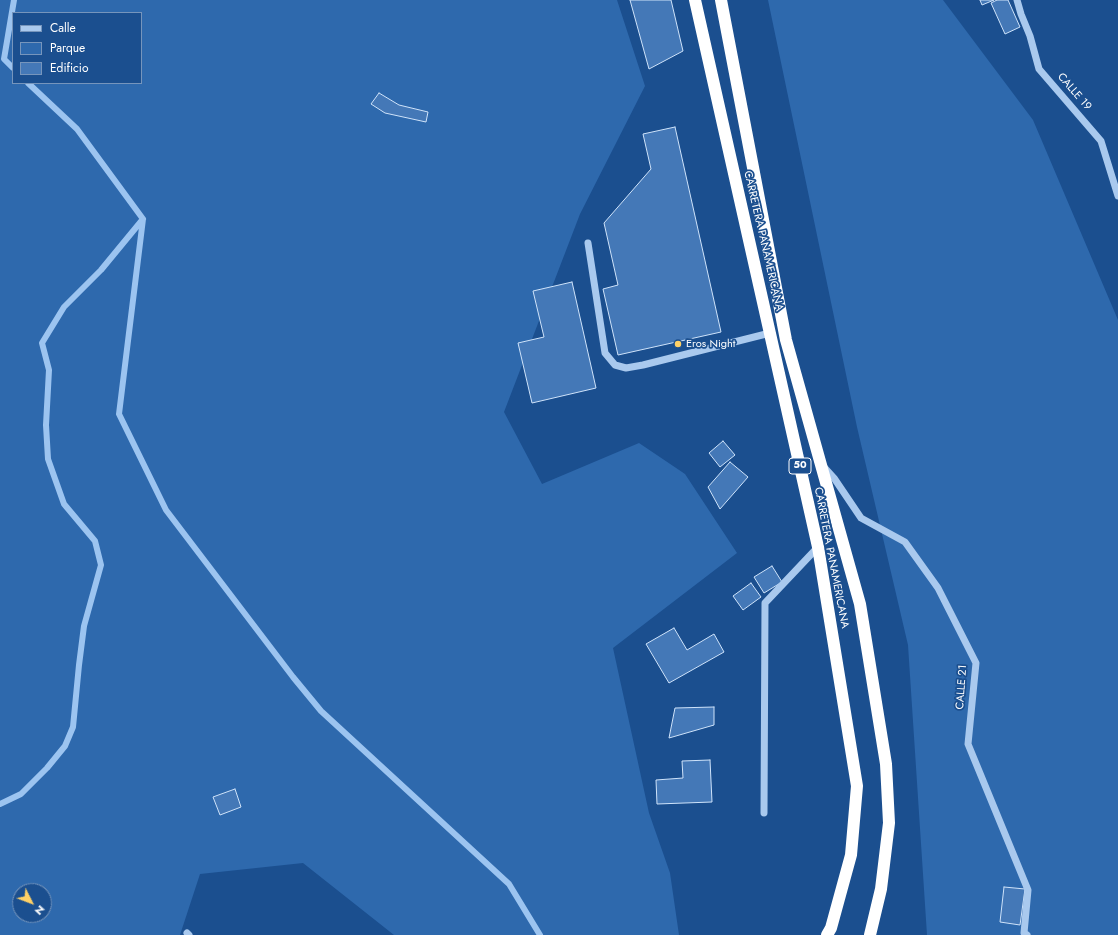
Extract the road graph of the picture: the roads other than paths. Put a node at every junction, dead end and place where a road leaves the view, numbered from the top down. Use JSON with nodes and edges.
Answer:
{"nodes":[{"id":1,"x":695,"y":0,"type":"edge"},
{"id":2,"x":721,"y":0,"type":"edge"},
{"id":3,"x":1017,"y":0,"type":"edge"},
{"id":4,"x":1118,"y":196,"type":"edge"},
{"id":5,"x":588,"y":243,"type":"dead end"},
{"id":6,"x":770,"y":333,"type":"junction"},
{"id":7,"x":820,"y":462,"type":"junction"},
{"id":8,"x":818,"y":547,"type":"junction"},
{"id":9,"x":764,"y":813,"type":"dead end"},
{"id":10,"x":827,"y":935,"type":"edge"},
{"id":11,"x":870,"y":935,"type":"edge"},
{"id":12,"x":1027,"y":935,"type":"edge"}],
"edges":[{"from":1,"to":6,"type":"highway","name":"CARRETERA PANAMERICANA","number":"50"},
{"from":2,"to":7,"type":"highway","name":"CARRETERA PANAMERICANA","number":"50"},
{"from":3,"to":4,"type":"street","name":"CALLE 19"},
{"from":5,"to":6,"type":"street"},
{"from":6,"to":8,"type":"highway","name":"CARRETERA PANAMERICANA","number":"50"},
{"from":7,"to":11,"type":"highway","name":"CARRETERA PANAMERICANA","number":"50"},
{"from":7,"to":12,"type":"street","name":"CALLE 21"},
{"from":8,"to":9,"type":"street"},
{"from":8,"to":10,"type":"highway","name":"CARRETERA PANAMERICANA","number":"50"}]}
